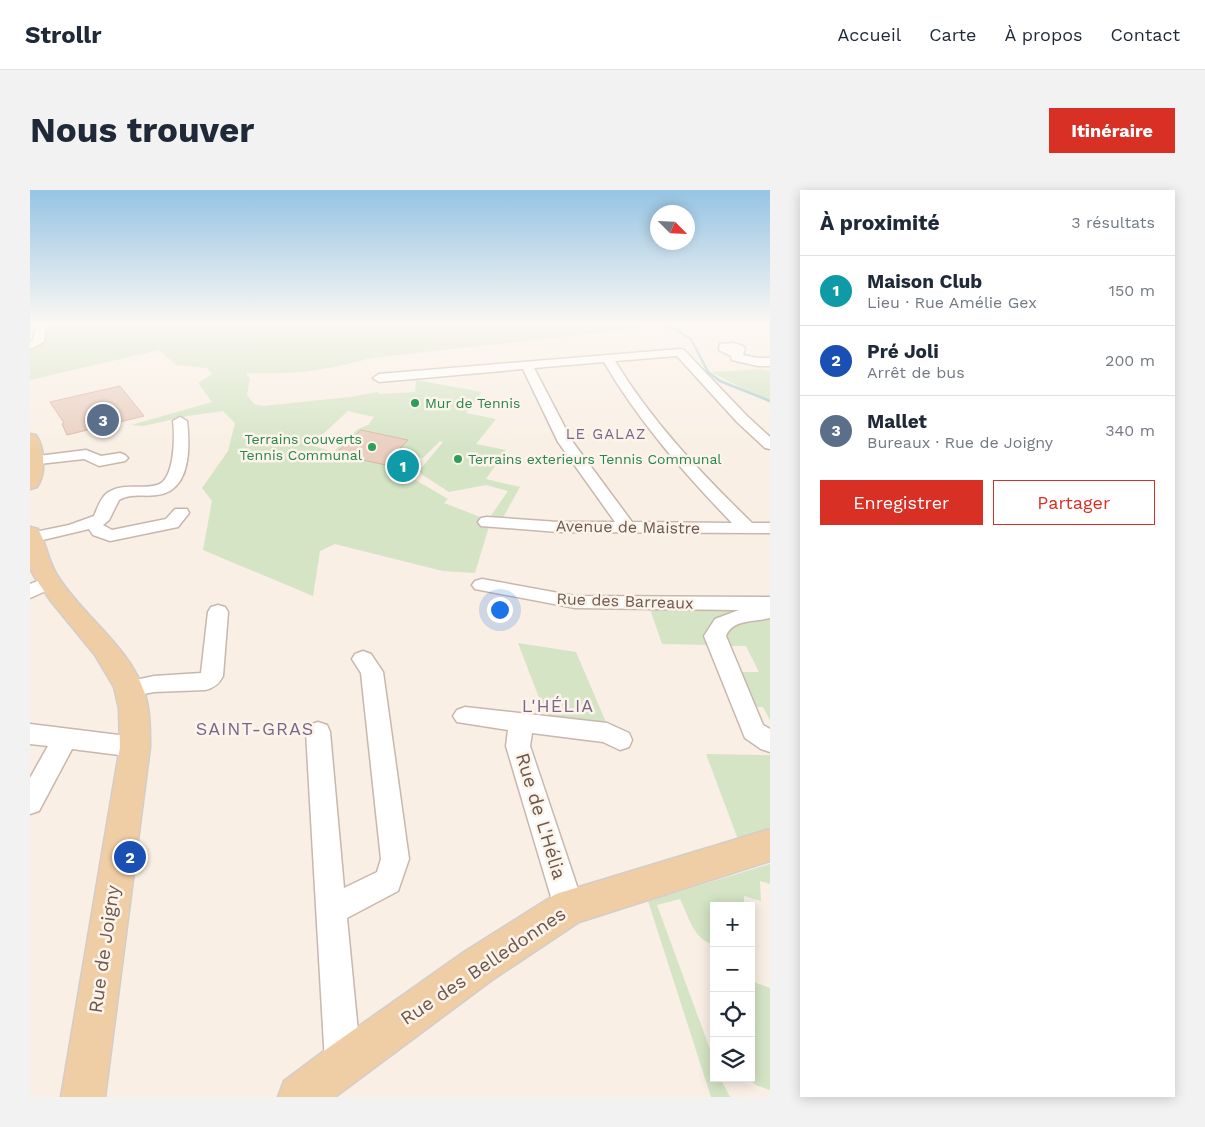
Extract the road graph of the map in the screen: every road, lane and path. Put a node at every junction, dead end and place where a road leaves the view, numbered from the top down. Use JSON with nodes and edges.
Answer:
{"nodes":[{"id":1,"x":523,"y":366,"type":"edge"},
{"id":2,"x":527,"y":366,"type":"edge"},
{"id":3,"x":612,"y":366,"type":"edge"},
{"id":4,"x":693,"y":366,"type":"edge"},
{"id":5,"x":379,"y":378,"type":"dead end"},
{"id":6,"x":180,"y":420,"type":"dead end"},
{"id":7,"x":30,"y":438,"type":"edge"},
{"id":8,"x":770,"y":445,"type":"edge"},
{"id":9,"x":120,"y":458,"type":"dead end"},
{"id":10,"x":33,"y":461,"type":"junction"},
{"id":11,"x":30,"y":483,"type":"edge"},
{"id":12,"x":181,"y":513,"type":"dead end"},
{"id":13,"x":487,"y":522,"type":"dead end"},
{"id":14,"x":93,"y":523,"type":"junction"},
{"id":15,"x":626,"y":527,"type":"junction"},
{"id":16,"x":747,"y":528,"type":"junction"},
{"id":17,"x":770,"y":528,"type":"edge"},
{"id":18,"x":30,"y":534,"type":"edge"},
{"id":19,"x":31,"y":538,"type":"edge"},
{"id":20,"x":482,"y":585,"type":"dead end"},
{"id":21,"x":37,"y":587,"type":"edge"},
{"id":22,"x":770,"y":604,"type":"edge"},
{"id":23,"x":218,"y":612,"type":"dead end"},
{"id":24,"x":770,"y":612,"type":"edge"},
{"id":25,"x":363,"y":659,"type":"dead end"},
{"id":26,"x":129,"y":689,"type":"junction"},
{"id":27,"x":466,"y":716,"type":"dead end"},
{"id":28,"x":521,"y":724,"type":"junction"},
{"id":29,"x":318,"y":732,"type":"dead end"},
{"id":30,"x":30,"y":734,"type":"edge"},
{"id":31,"x":64,"y":739,"type":"junction"},
{"id":32,"x":620,"y":740,"type":"dead end"},
{"id":33,"x":770,"y":742,"type":"edge"},
{"id":34,"x":135,"y":747,"type":"junction"},
{"id":35,"x":30,"y":803,"type":"edge"},
{"id":36,"x":770,"y":845,"type":"edge"},
{"id":37,"x":570,"y":907,"type":"junction"},
{"id":38,"x":332,"y":910,"type":"junction"},
{"id":39,"x":343,"y":1063,"type":"junction"},
{"id":40,"x":83,"y":1097,"type":"edge"},
{"id":41,"x":300,"y":1097,"type":"edge"}],
"edges":[{"from":1,"to":5,"type":"street"},
{"from":2,"to":15,"type":"street"},
{"from":3,"to":16,"type":"street"},
{"from":4,"to":8,"type":"street"},
{"from":6,"to":14,"type":"street"},
{"from":7,"to":10,"type":"main road"},
{"from":9,"to":10,"type":"street"},
{"from":10,"to":11,"type":"main road"},
{"from":12,"to":14,"type":"street"},
{"from":13,"to":15,"type":"street","name":"Avenue de Maistre"},
{"from":14,"to":19,"type":"street"},
{"from":15,"to":16,"type":"street","name":"Avenue de Maistre"},
{"from":16,"to":17,"type":"street","name":"Avenue de Maistre"},
{"from":18,"to":19,"type":"main road","name":"Rue de Joigny"},
{"from":19,"to":21,"type":"main road","name":"Rue de Joigny"},
{"from":20,"to":22,"type":"street","name":"Rue des Barreaux"},
{"from":21,"to":26,"type":"main road","name":"Rue de Joigny"},
{"from":23,"to":26,"type":"street"},
{"from":24,"to":33,"type":"street"},
{"from":25,"to":38,"type":"street"},
{"from":26,"to":34,"type":"main road","name":"Rue de Joigny"},
{"from":27,"to":28,"type":"street"},
{"from":28,"to":32,"type":"street"},
{"from":28,"to":37,"type":"street","name":"Rue de L'Hélia"},
{"from":29,"to":38,"type":"street"},
{"from":30,"to":31,"type":"street"},
{"from":31,"to":34,"type":"street"},
{"from":31,"to":35,"type":"street"},
{"from":34,"to":40,"type":"main road","name":"Rue de Joigny"},
{"from":36,"to":37,"type":"main road","name":"Rue des Belledonnes"},
{"from":37,"to":39,"type":"main road","name":"Rue des Belledonnes"},
{"from":38,"to":39,"type":"street"},
{"from":39,"to":41,"type":"main road","name":"Rue des Belledonnes"}]}
